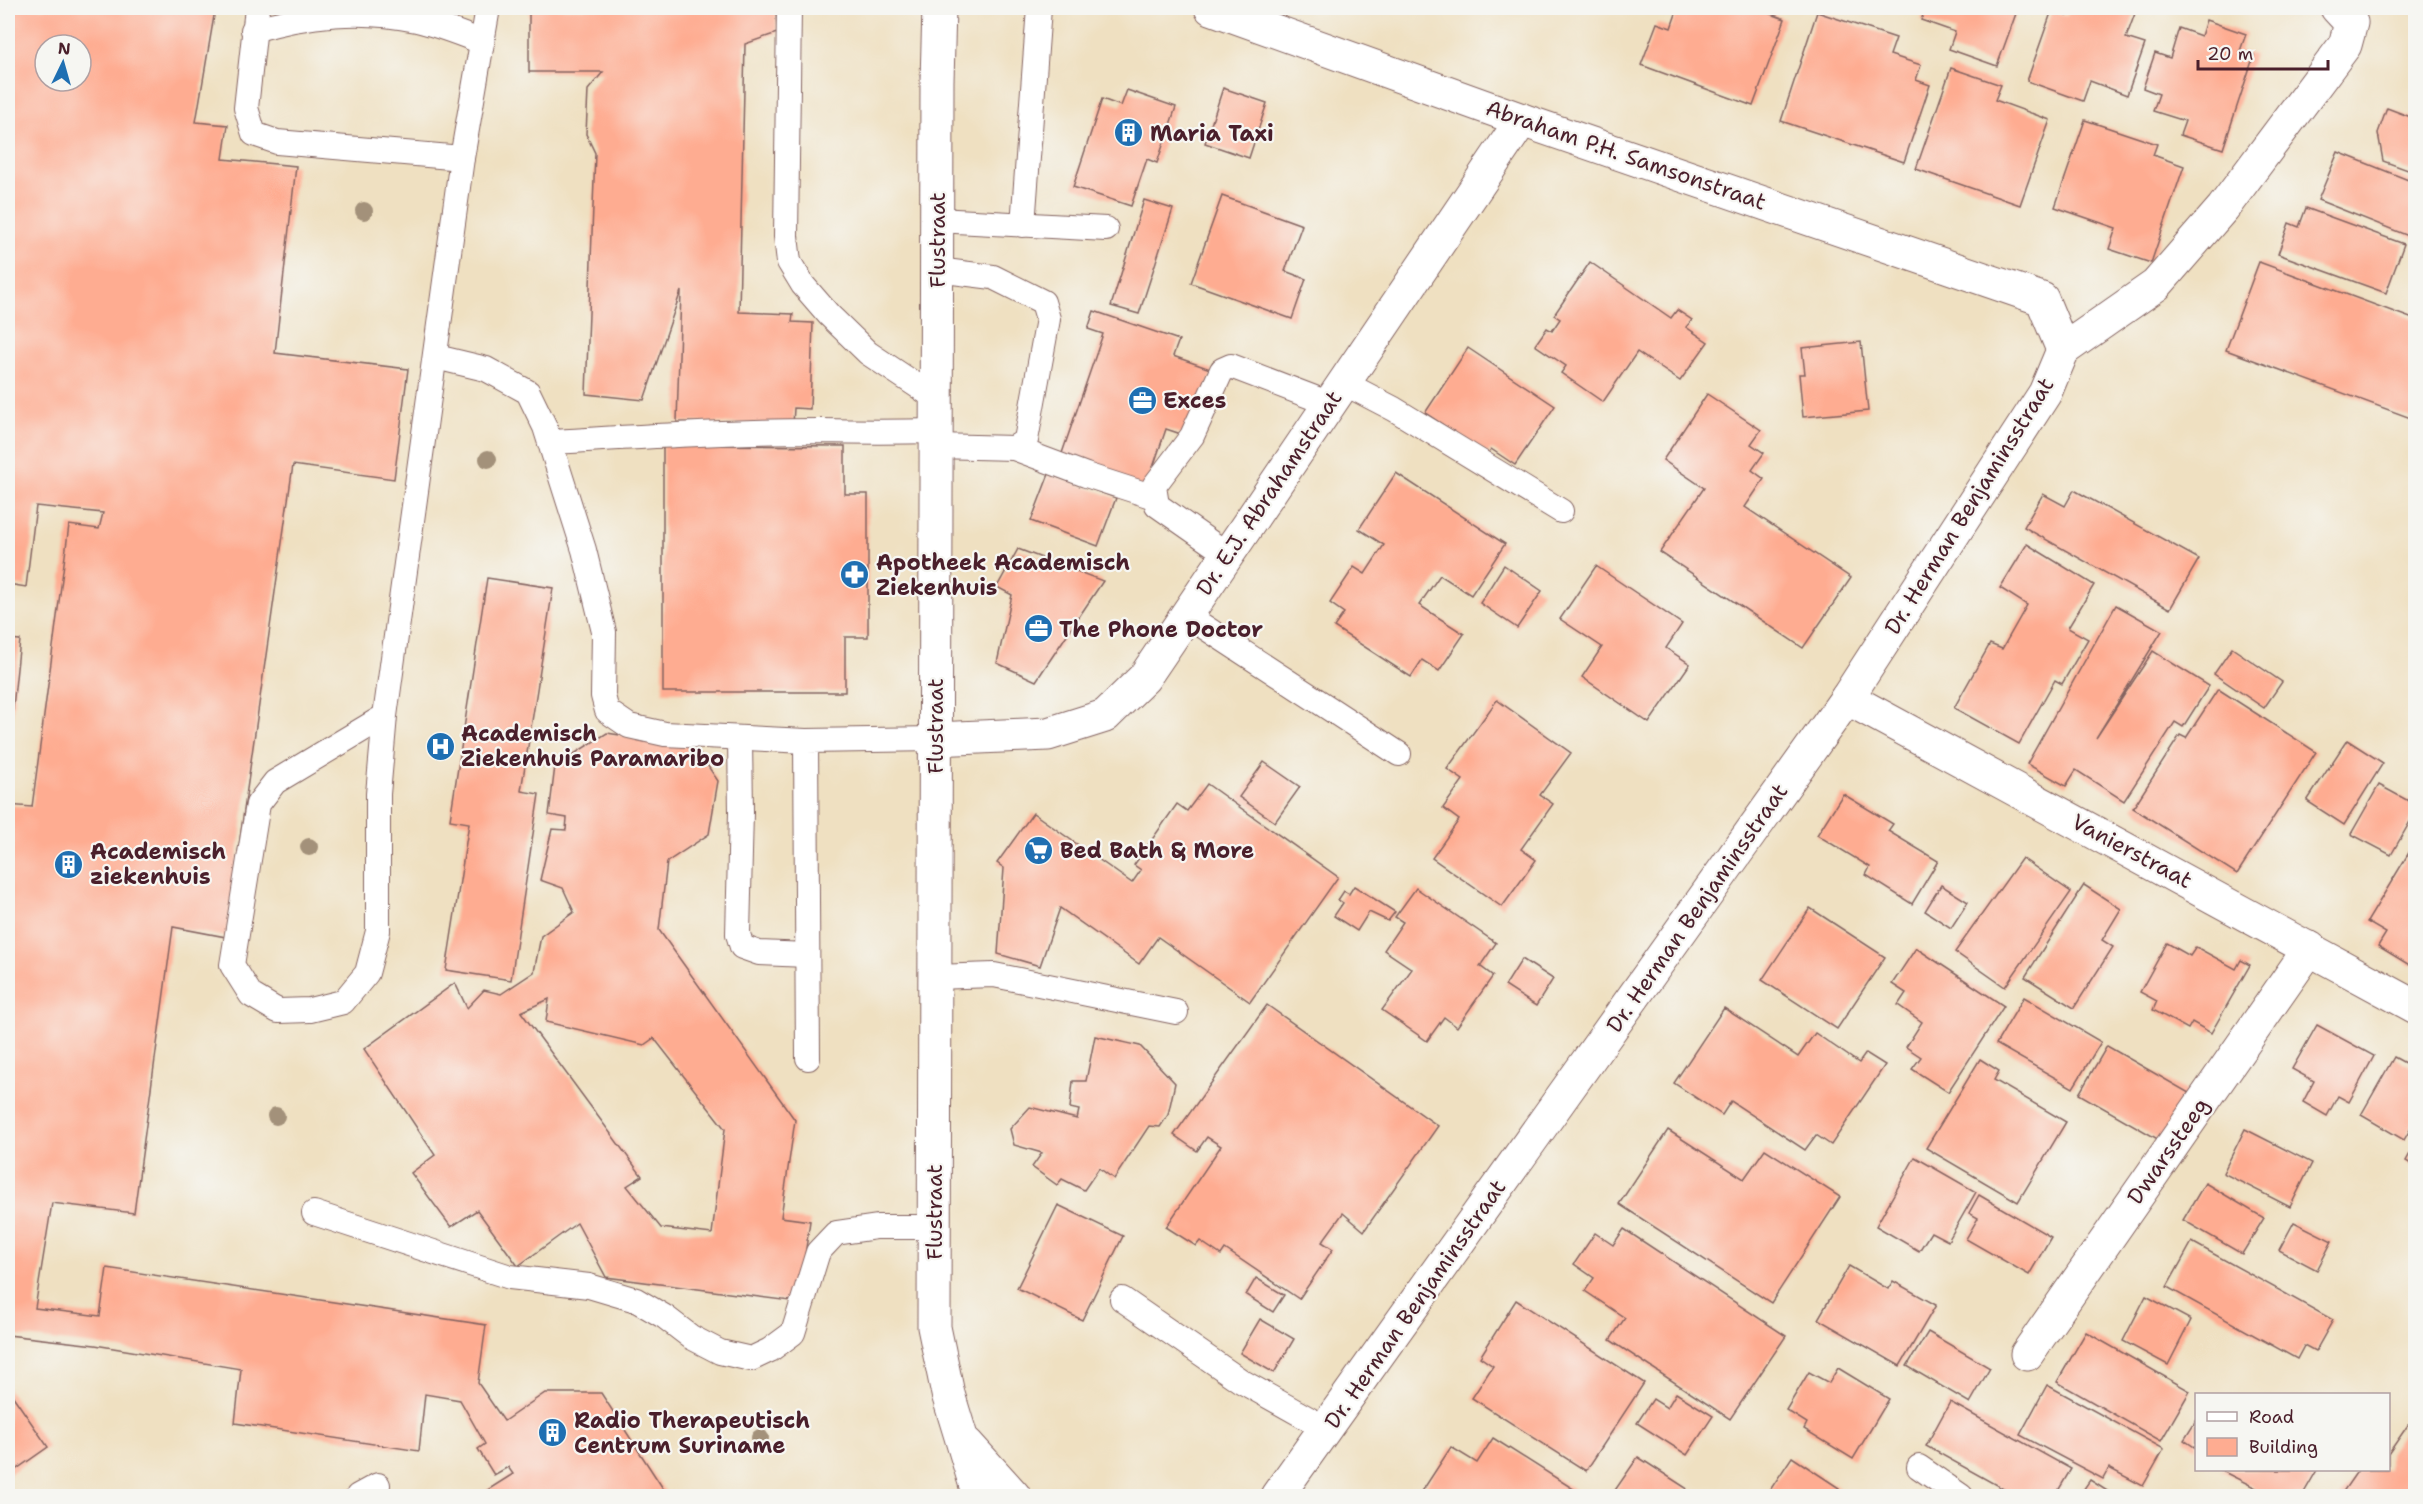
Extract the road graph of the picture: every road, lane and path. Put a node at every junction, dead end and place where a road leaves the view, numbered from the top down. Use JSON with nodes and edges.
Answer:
{"nodes":[{"id":1,"x":488,"y":8,"type":"edge"},
{"id":2,"x":789,"y":8,"type":"edge"},
{"id":3,"x":939,"y":8,"type":"edge"},
{"id":4,"x":1039,"y":8,"type":"edge"},
{"id":5,"x":1211,"y":8,"type":"edge"},
{"id":6,"x":2350,"y":13,"type":"edge"},
{"id":7,"x":255,"y":19,"type":"edge"},
{"id":8,"x":482,"y":42,"type":"junction"},
{"id":9,"x":1522,"y":120,"type":"junction"},
{"id":10,"x":462,"y":158,"type":"junction"},
{"id":11,"x":937,"y":220,"type":"junction"},
{"id":12,"x":1023,"y":225,"type":"junction"},
{"id":13,"x":1106,"y":229,"type":"dead end"},
{"id":14,"x":937,"y":270,"type":"junction"},
{"id":15,"x":2043,"y":299,"type":"joint"},
{"id":16,"x":2062,"y":350,"type":"junction"},
{"id":17,"x":436,"y":357,"type":"junction"},
{"id":18,"x":1337,"y":393,"type":"junction"},
{"id":19,"x":936,"y":425,"type":"junction"},
{"id":20,"x":550,"y":441,"type":"junction"},
{"id":21,"x":1014,"y":448,"type":"junction"},
{"id":22,"x":1154,"y":497,"type":"junction"},
{"id":23,"x":1561,"y":511,"type":"dead end"},
{"id":24,"x":1227,"y":554,"type":"junction"},
{"id":25,"x":1186,"y":615,"type":"junction"},
{"id":26,"x":1847,"y":698,"type":"junction"},
{"id":27,"x":385,"y":716,"type":"junction"},
{"id":28,"x":740,"y":738,"type":"junction"},
{"id":29,"x":935,"y":739,"type":"junction"},
{"id":30,"x":806,"y":741,"type":"junction"},
{"id":31,"x":1399,"y":753,"type":"dead end"},
{"id":32,"x":2310,"y":948,"type":"junction"},
{"id":33,"x":807,"y":955,"type":"junction"},
{"id":34,"x":934,"y":977,"type":"junction"},
{"id":35,"x":2415,"y":1007,"type":"edge"},
{"id":36,"x":1176,"y":1012,"type":"dead end"},
{"id":37,"x":807,"y":1058,"type":"dead end"},
{"id":38,"x":314,"y":1213,"type":"dead end"},
{"id":39,"x":934,"y":1227,"type":"junction"},
{"id":40,"x":1122,"y":1299,"type":"dead end"},
{"id":41,"x":2027,"y":1354,"type":"dead end"},
{"id":42,"x":1325,"y":1428,"type":"junction"},
{"id":43,"x":964,"y":1441,"type":"junction"},
{"id":44,"x":1919,"y":1467,"type":"dead end"},
{"id":45,"x":979,"y":1497,"type":"edge"},
{"id":46,"x":1014,"y":1497,"type":"edge"},
{"id":47,"x":1277,"y":1497,"type":"edge"},
{"id":48,"x":1961,"y":1497,"type":"edge"}],
"edges":[{"from":1,"to":8,"type":"lane"},
{"from":2,"to":19,"type":"lane"},
{"from":3,"to":11,"type":"street","name":"Flustraat"},
{"from":4,"to":12,"type":"lane"},
{"from":5,"to":9,"type":"street","name":"Abraham P.H. Samsonstraat"},
{"from":6,"to":16,"type":"street"},
{"from":7,"to":8,"type":"lane"},
{"from":7,"to":10,"type":"lane"},
{"from":8,"to":10,"type":"lane"},
{"from":9,"to":15,"type":"street","name":"Abraham P.H. Samsonstraat"},
{"from":9,"to":18,"type":"street","name":"Dr. E.J. Abrahamstraat"},
{"from":10,"to":17,"type":"lane"},
{"from":11,"to":12,"type":"lane"},
{"from":11,"to":14,"type":"street","name":"Flustraat"},
{"from":12,"to":13,"type":"lane"},
{"from":14,"to":19,"type":"street","name":"Flustraat"},
{"from":14,"to":21,"type":"lane"},
{"from":15,"to":16,"type":"street","name":"Dr. Herman Benjaminsstraat"},
{"from":16,"to":26,"type":"street","name":"Dr. Herman Benjaminsstraat"},
{"from":17,"to":20,"type":"lane"},
{"from":17,"to":27,"type":"lane"},
{"from":18,"to":22,"type":"lane"},
{"from":18,"to":23,"type":"lane"},
{"from":18,"to":24,"type":"street","name":"Dr. E.J. Abrahamstraat"},
{"from":19,"to":20,"type":"lane"},
{"from":19,"to":21,"type":"lane"},
{"from":19,"to":29,"type":"street","name":"Flustraat"},
{"from":20,"to":28,"type":"lane"},
{"from":21,"to":22,"type":"lane"},
{"from":22,"to":24,"type":"lane"},
{"from":24,"to":25,"type":"street","name":"Dr. E.J. Abrahamstraat"},
{"from":25,"to":29,"type":"street","name":"Dr. E.J. Abrahamstraat"},
{"from":25,"to":31,"type":"lane"},
{"from":26,"to":32,"type":"street","name":"Vanierstraat"},
{"from":26,"to":42,"type":"street","name":"Dr. Herman Benjaminsstraat"},
{"from":27,"to":27,"type":"lane"},
{"from":28,"to":30,"type":"lane"},
{"from":28,"to":33,"type":"lane"},
{"from":29,"to":30,"type":"lane"},
{"from":29,"to":34,"type":"street","name":"Flustraat"},
{"from":30,"to":33,"type":"lane"},
{"from":32,"to":35,"type":"street","name":"Vanierstraat"},
{"from":32,"to":41,"type":"street","name":"Dwarssteeg"},
{"from":33,"to":37,"type":"lane"},
{"from":34,"to":36,"type":"lane"},
{"from":34,"to":39,"type":"street","name":"Flustraat"},
{"from":38,"to":39,"type":"lane"},
{"from":39,"to":43,"type":"street","name":"Flustraat"},
{"from":40,"to":42,"type":"lane"},
{"from":42,"to":47,"type":"street","name":"Dr. Herman Benjaminsstraat"},
{"from":43,"to":45,"type":"street","name":"Flustraat"},
{"from":43,"to":46,"type":"street","name":"Flustraat"},
{"from":44,"to":48,"type":"lane"}]}
